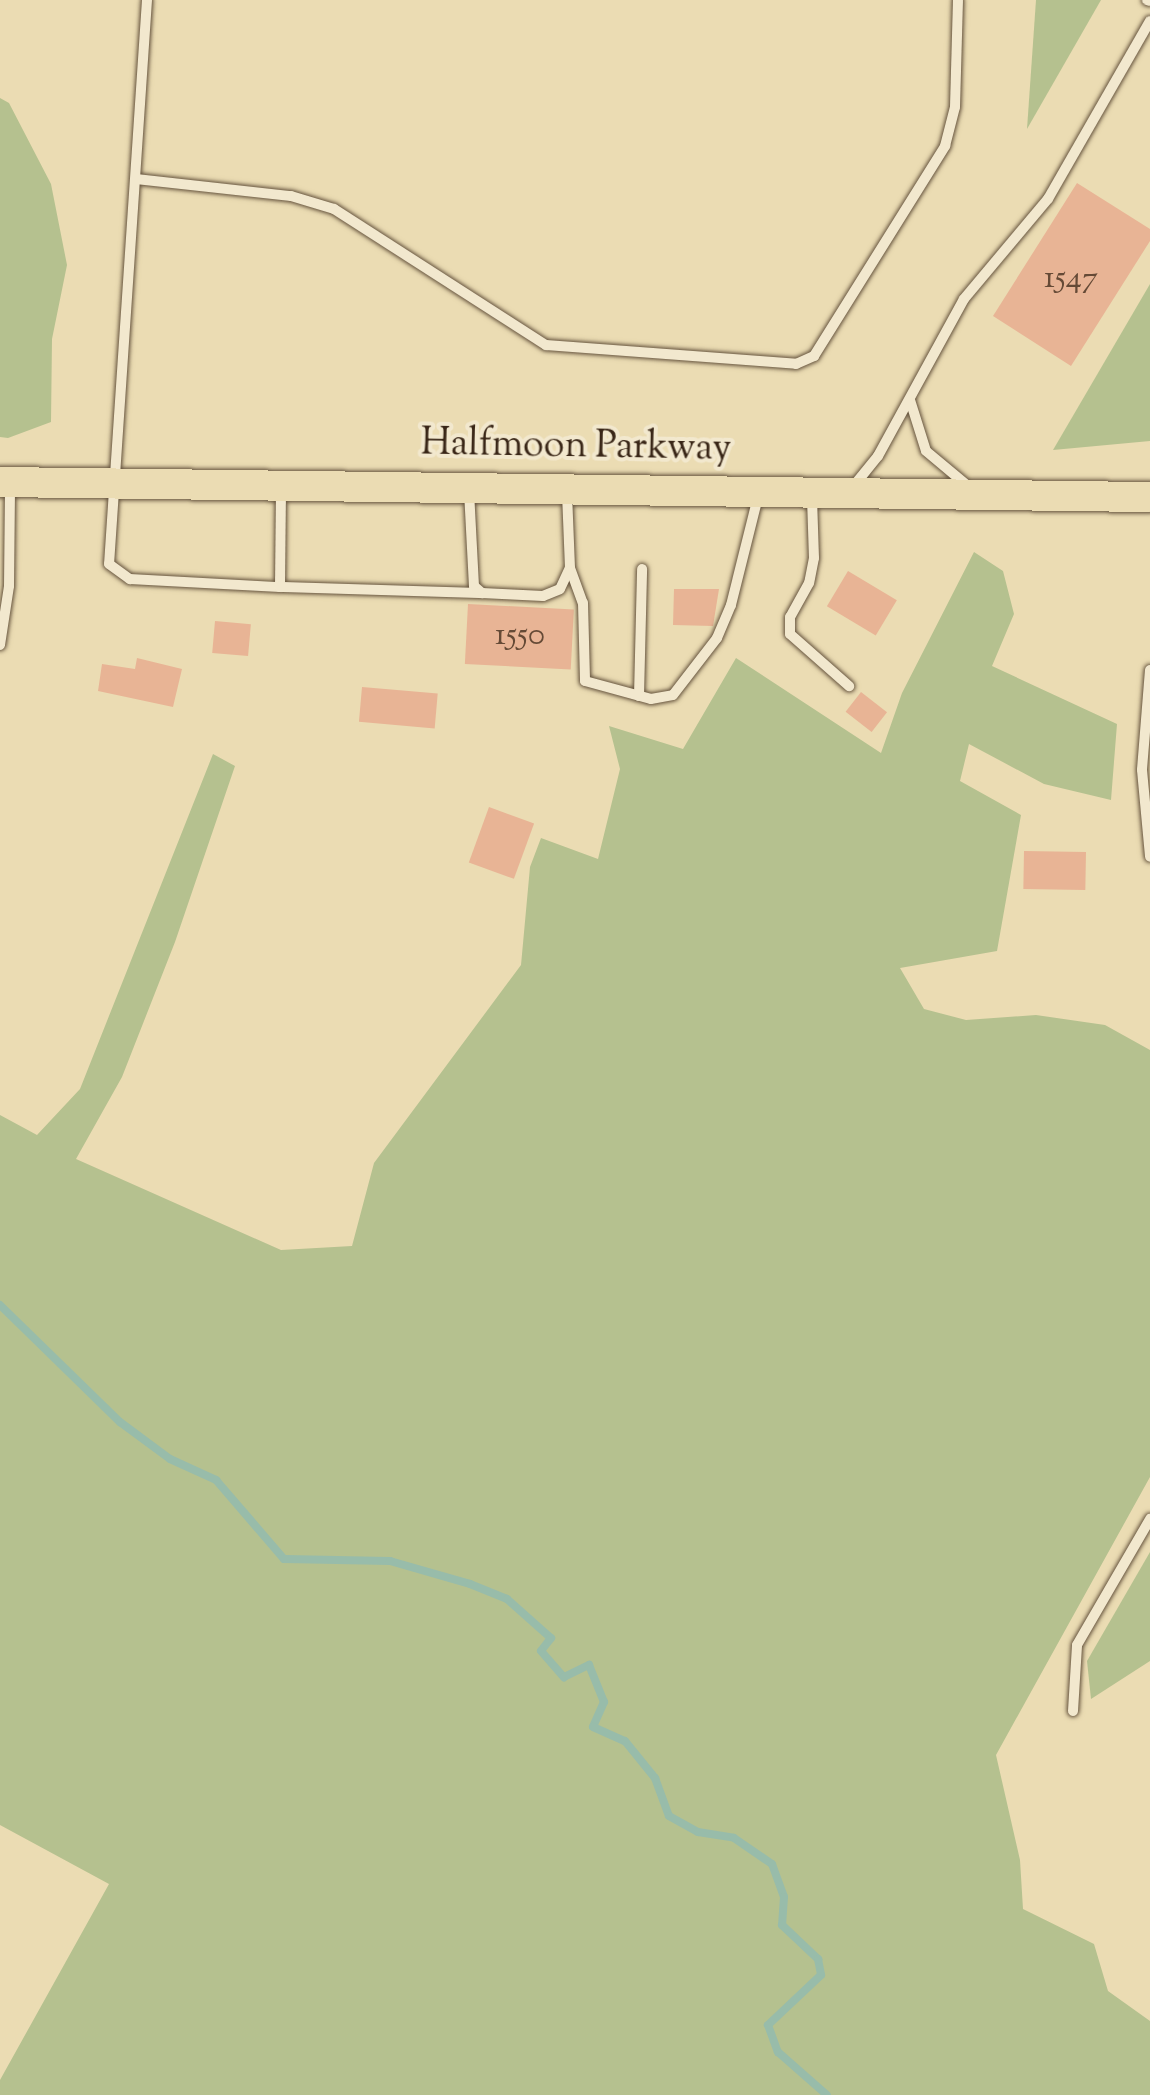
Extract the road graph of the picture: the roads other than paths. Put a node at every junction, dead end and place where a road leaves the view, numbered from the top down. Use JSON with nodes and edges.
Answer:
{"nodes":[{"id":1,"x":148,"y":0,"type":"edge"},
{"id":2,"x":958,"y":0,"type":"edge"},
{"id":3,"x":1150,"y":21,"type":"edge"},
{"id":4,"x":136,"y":179,"type":"junction"},
{"id":5,"x":910,"y":400,"type":"junction"},
{"id":6,"x":5,"y":482,"type":"edge"},
{"id":7,"x":115,"y":483,"type":"junction"},
{"id":8,"x":281,"y":484,"type":"junction"},
{"id":9,"x":469,"y":485,"type":"junction"},
{"id":10,"x":567,"y":487,"type":"junction"},
{"id":11,"x":759,"y":491,"type":"junction"},
{"id":12,"x":812,"y":492,"type":"junction"},
{"id":13,"x":848,"y":492,"type":"junction"},
{"id":14,"x":978,"y":494,"type":"junction"},
{"id":15,"x":1150,"y":497,"type":"edge"},
{"id":16,"x":570,"y":568,"type":"junction"},
{"id":17,"x":642,"y":569,"type":"dead end"},
{"id":18,"x":280,"y":587,"type":"junction"},
{"id":19,"x":482,"y":593,"type":"junction"},
{"id":20,"x":0,"y":646,"type":"edge"},
{"id":21,"x":1150,"y":670,"type":"edge"},
{"id":22,"x":849,"y":686,"type":"dead end"},
{"id":23,"x":638,"y":696,"type":"junction"},
{"id":24,"x":1150,"y":857,"type":"edge"},
{"id":25,"x":1150,"y":1520,"type":"edge"},
{"id":26,"x":1073,"y":1712,"type":"dead end"}],
"edges":[{"from":1,"to":4,"type":"lane"},
{"from":2,"to":4,"type":"lane"},
{"from":3,"to":5,"type":"lane"},
{"from":4,"to":7,"type":"lane"},
{"from":5,"to":13,"type":"lane"},
{"from":5,"to":14,"type":"lane"},
{"from":6,"to":7,"type":"main road","name":"Halfmoon Parkway"},
{"from":6,"to":20,"type":"lane"},
{"from":7,"to":8,"type":"main road","name":"Halfmoon Parkway"},
{"from":7,"to":18,"type":"lane"},
{"from":8,"to":9,"type":"main road","name":"Halfmoon Parkway"},
{"from":8,"to":18,"type":"lane"},
{"from":9,"to":10,"type":"main road","name":"Halfmoon Parkway"},
{"from":9,"to":19,"type":"lane"},
{"from":10,"to":11,"type":"main road","name":"Halfmoon Parkway"},
{"from":10,"to":16,"type":"lane"},
{"from":11,"to":12,"type":"main road","name":"Halfmoon Parkway"},
{"from":11,"to":23,"type":"lane"},
{"from":12,"to":13,"type":"main road","name":"Halfmoon Parkway"},
{"from":12,"to":22,"type":"lane"},
{"from":13,"to":14,"type":"main road","name":"Halfmoon Parkway"},
{"from":14,"to":15,"type":"main road","name":"Halfmoon Parkway"},
{"from":16,"to":19,"type":"lane"},
{"from":16,"to":23,"type":"lane"},
{"from":17,"to":23,"type":"lane"},
{"from":18,"to":19,"type":"lane"},
{"from":21,"to":24,"type":"lane"},
{"from":25,"to":26,"type":"lane"}]}
